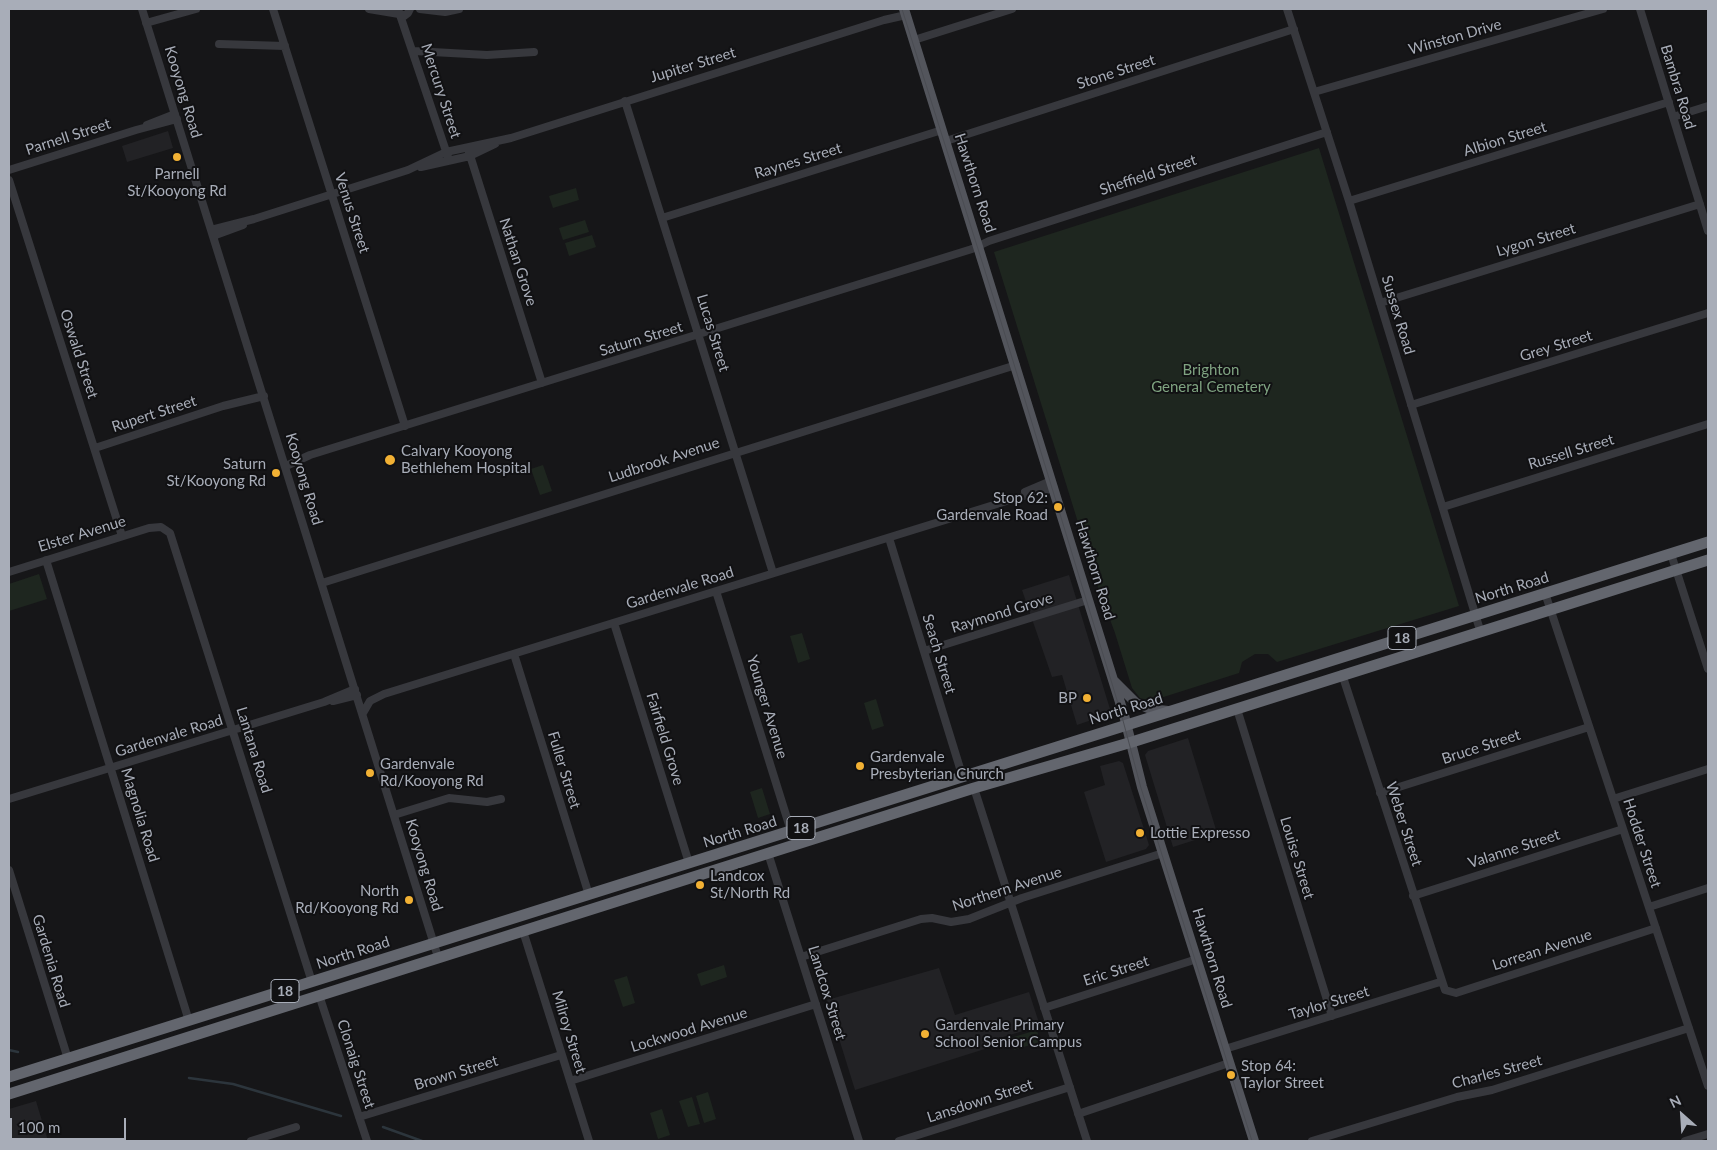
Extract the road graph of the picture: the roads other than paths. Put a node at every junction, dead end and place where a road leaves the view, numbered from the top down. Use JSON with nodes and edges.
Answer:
{"nodes":[{"id":1,"x":142,"y":9,"type":"edge"},
{"id":2,"x":196,"y":9,"type":"edge"},
{"id":3,"x":273,"y":9,"type":"edge"},
{"id":4,"x":369,"y":9,"type":"edge"},
{"id":5,"x":376,"y":9,"type":"edge"},
{"id":6,"x":459,"y":9,"type":"edge"},
{"id":7,"x":1012,"y":9,"type":"edge"},
{"id":8,"x":1288,"y":9,"type":"edge"},
{"id":9,"x":1603,"y":9,"type":"edge"},
{"id":10,"x":1640,"y":9,"type":"edge"},
{"id":11,"x":424,"y":10,"type":"edge"},
{"id":12,"x":404,"y":12,"type":"edge"},
{"id":13,"x":905,"y":12,"type":"edge"},
{"id":14,"x":146,"y":23,"type":"junction"},
{"id":15,"x":1294,"y":29,"type":"junction"},
{"id":16,"x":914,"y":40,"type":"junction"},
{"id":17,"x":219,"y":44,"type":"dead end"},
{"id":18,"x":285,"y":46,"type":"junction"},
{"id":19,"x":414,"y":51,"type":"junction"},
{"id":20,"x":534,"y":52,"type":"dead end"},
{"id":21,"x":1314,"y":92,"type":"junction"},
{"id":22,"x":625,"y":101,"type":"junction"},
{"id":23,"x":1669,"y":102,"type":"junction"},
{"id":24,"x":1708,"y":106,"type":"edge"},
{"id":25,"x":176,"y":117,"type":"junction"},
{"id":26,"x":1673,"y":117,"type":"junction"},
{"id":27,"x":942,"y":130,"type":"junction"},
{"id":28,"x":1327,"y":132,"type":"junction"},
{"id":29,"x":946,"y":141,"type":"junction"},
{"id":30,"x":469,"y":152,"type":"junction"},
{"id":31,"x":447,"y":156,"type":"junction"},
{"id":32,"x":9,"y":170,"type":"edge"},
{"id":33,"x":9,"y":180,"type":"edge"},
{"id":34,"x":332,"y":194,"type":"junction"},
{"id":35,"x":1349,"y":201,"type":"junction"},
{"id":36,"x":1700,"y":204,"type":"junction"},
{"id":37,"x":662,"y":218,"type":"junction"},
{"id":38,"x":1708,"y":231,"type":"edge"},
{"id":39,"x":212,"y":233,"type":"junction"},
{"id":40,"x":979,"y":246,"type":"junction"},
{"id":41,"x":1380,"y":303,"type":"junction"},
{"id":42,"x":1708,"y":313,"type":"edge"},
{"id":43,"x":700,"y":335,"type":"junction"},
{"id":44,"x":1016,"y":364,"type":"junction"},
{"id":45,"x":542,"y":383,"type":"junction"},
{"id":46,"x":263,"y":393,"type":"junction"},
{"id":47,"x":1411,"y":405,"type":"junction"},
{"id":48,"x":1708,"y":424,"type":"edge"},
{"id":49,"x":405,"y":426,"type":"junction"},
{"id":50,"x":95,"y":448,"type":"junction"},
{"id":51,"x":735,"y":452,"type":"junction"},
{"id":52,"x":285,"y":464,"type":"junction"},
{"id":53,"x":1053,"y":485,"type":"junction"},
{"id":54,"x":1442,"y":506,"type":"junction"},
{"id":55,"x":164,"y":528,"type":"joint"},
{"id":56,"x":122,"y":536,"type":"junction"},
{"id":57,"x":889,"y":538,"type":"junction"},
{"id":58,"x":1708,"y":542,"type":"edge"},
{"id":59,"x":1671,"y":554,"type":"junction"},
{"id":60,"x":46,"y":560,"type":"junction"},
{"id":61,"x":1708,"y":560,"type":"edge"},
{"id":62,"x":1676,"y":570,"type":"junction"},
{"id":63,"x":9,"y":572,"type":"edge"},
{"id":64,"x":773,"y":573,"type":"junction"},
{"id":65,"x":322,"y":583,"type":"junction"},
{"id":66,"x":716,"y":591,"type":"junction"},
{"id":67,"x":1545,"y":593,"type":"junction"},
{"id":68,"x":1088,"y":600,"type":"junction"},
{"id":69,"x":1550,"y":608,"type":"junction"},
{"id":70,"x":1476,"y":615,"type":"junction"},
{"id":71,"x":614,"y":623,"type":"junction"},
{"id":72,"x":1480,"y":630,"type":"junction"},
{"id":73,"x":924,"y":651,"type":"junction"},
{"id":74,"x":514,"y":654,"type":"junction"},
{"id":75,"x":1708,"y":669,"type":"edge"},
{"id":76,"x":1342,"y":674,"type":"junction"},
{"id":77,"x":1112,"y":679,"type":"junction"},
{"id":78,"x":356,"y":692,"type":"junction"},
{"id":79,"x":1237,"y":709,"type":"junction"},
{"id":80,"x":1168,"y":712,"type":"junction"},
{"id":81,"x":363,"y":713,"type":"junction"},
{"id":82,"x":1126,"y":724,"type":"junction"},
{"id":83,"x":1590,"y":726,"type":"junction"},
{"id":84,"x":233,"y":730,"type":"junction"},
{"id":85,"x":1077,"y":740,"type":"junction"},
{"id":86,"x":1130,"y":742,"type":"junction"},
{"id":87,"x":1083,"y":757,"type":"junction"},
{"id":88,"x":111,"y":769,"type":"junction"},
{"id":89,"x":1708,"y":770,"type":"edge"},
{"id":90,"x":963,"y":778,"type":"junction"},
{"id":91,"x":974,"y":788,"type":"junction"},
{"id":92,"x":1380,"y":793,"type":"junction"},
{"id":93,"x":22,"y":796,"type":"junction"},
{"id":94,"x":9,"y":799,"type":"edge"},
{"id":95,"x":501,"y":799,"type":"dead end"},
{"id":96,"x":1613,"y":799,"type":"junction"},
{"id":97,"x":9,"y":803,"type":"edge"},
{"id":98,"x":394,"y":815,"type":"junction"},
{"id":99,"x":1623,"y":829,"type":"junction"},
{"id":100,"x":791,"y":831,"type":"junction"},
{"id":101,"x":768,"y":853,"type":"junction"},
{"id":102,"x":1163,"y":853,"type":"junction"},
{"id":103,"x":689,"y":863,"type":"junction"},
{"id":104,"x":9,"y":870,"type":"edge"},
{"id":105,"x":639,"y":879,"type":"junction"},
{"id":106,"x":1708,"y":888,"type":"edge"},
{"id":107,"x":644,"y":892,"type":"junction"},
{"id":108,"x":589,"y":895,"type":"junction"},
{"id":109,"x":1413,"y":896,"type":"junction"},
{"id":110,"x":1011,"y":903,"type":"junction"},
{"id":111,"x":1649,"y":907,"type":"junction"},
{"id":112,"x":1656,"y":928,"type":"junction"},
{"id":113,"x":523,"y":931,"type":"junction"},
{"id":114,"x":434,"y":944,"type":"junction"},
{"id":115,"x":438,"y":957,"type":"junction"},
{"id":116,"x":801,"y":957,"type":"junction"},
{"id":117,"x":1197,"y":959,"type":"junction"},
{"id":118,"x":312,"y":982,"type":"junction"},
{"id":119,"x":1440,"y":982,"type":"junction"},
{"id":120,"x":319,"y":995,"type":"junction"},
{"id":121,"x":816,"y":1004,"type":"junction"},
{"id":122,"x":1044,"y":1008,"type":"junction"},
{"id":123,"x":1332,"y":1016,"type":"junction"},
{"id":124,"x":189,"y":1021,"type":"junction"},
{"id":125,"x":1689,"y":1028,"type":"junction"},
{"id":126,"x":136,"y":1038,"type":"junction"},
{"id":127,"x":1225,"y":1049,"type":"junction"},
{"id":128,"x":141,"y":1051,"type":"junction"},
{"id":129,"x":561,"y":1055,"type":"junction"},
{"id":130,"x":68,"y":1059,"type":"junction"},
{"id":131,"x":1229,"y":1063,"type":"junction"},
{"id":132,"x":23,"y":1073,"type":"junction"},
{"id":133,"x":9,"y":1077,"type":"edge"},
{"id":134,"x":570,"y":1081,"type":"junction"},
{"id":135,"x":1708,"y":1086,"type":"edge"},
{"id":136,"x":1070,"y":1087,"type":"junction"},
{"id":137,"x":14,"y":1092,"type":"edge"},
{"id":138,"x":1078,"y":1114,"type":"junction"},
{"id":139,"x":359,"y":1117,"type":"junction"},
{"id":140,"x":296,"y":1127,"type":"dead end"},
{"id":141,"x":1708,"y":1134,"type":"edge"},
{"id":142,"x":251,"y":1141,"type":"edge"},
{"id":143,"x":367,"y":1141,"type":"edge"},
{"id":144,"x":589,"y":1141,"type":"edge"},
{"id":145,"x":859,"y":1141,"type":"edge"},
{"id":146,"x":899,"y":1141,"type":"edge"},
{"id":147,"x":1087,"y":1141,"type":"edge"},
{"id":148,"x":1254,"y":1141,"type":"edge"},
{"id":149,"x":1312,"y":1141,"type":"edge"},
{"id":150,"x":1685,"y":1141,"type":"edge"}],
"edges":[{"from":1,"to":14,"type":"street","name":"Kooyong Road"},
{"from":2,"to":14,"type":"street"},
{"from":3,"to":18,"type":"street","name":"Venus Street"},
{"from":4,"to":5,"type":"street"},
{"from":5,"to":12,"type":"street"},
{"from":6,"to":11,"type":"street"},
{"from":7,"to":16,"type":"street"},
{"from":8,"to":15,"type":"street","name":"Sussex Road"},
{"from":9,"to":21,"type":"street","name":"Winston Drive"},
{"from":10,"to":23,"type":"street","name":"Bambra Road"},
{"from":11,"to":12,"type":"street"},
{"from":12,"to":19,"type":"street","name":"Mercury Street"},
{"from":13,"to":16,"type":"main road","name":"Hawthorn Road"},
{"from":13,"to":22,"type":"street","name":"Jupiter Street"},
{"from":14,"to":25,"type":"street","name":"Kooyong Road"},
{"from":15,"to":21,"type":"street","name":"Sussex Road"},
{"from":15,"to":29,"type":"street","name":"Stone Street"},
{"from":16,"to":27,"type":"main road","name":"Hawthorn Road"},
{"from":17,"to":18,"type":"street"},
{"from":18,"to":34,"type":"street","name":"Venus Street"},
{"from":19,"to":20,"type":"street"},
{"from":19,"to":31,"type":"street","name":"Mercury Street"},
{"from":21,"to":28,"type":"street","name":"Sussex Road"},
{"from":22,"to":30,"type":"street","name":"Jupiter Street"},
{"from":22,"to":37,"type":"street","name":"Lucas Street"},
{"from":23,"to":26,"type":"street","name":"Bambra Road"},
{"from":23,"to":35,"type":"street","name":"Albion Street"},
{"from":24,"to":26,"type":"street"},
{"from":25,"to":32,"type":"street","name":"Parnell Street"},
{"from":25,"to":39,"type":"street","name":"Kooyong Road"},
{"from":26,"to":36,"type":"street","name":"Bambra Road"},
{"from":27,"to":29,"type":"main road","name":"Hawthorn Road"},
{"from":27,"to":37,"type":"street","name":"Raynes Street"},
{"from":28,"to":35,"type":"street","name":"Sussex Road"},
{"from":28,"to":40,"type":"street","name":"Sheffield Street"},
{"from":29,"to":40,"type":"main road","name":"Hawthorn Road"},
{"from":30,"to":31,"type":"street","name":"Jupiter Street"},
{"from":30,"to":45,"type":"street","name":"Nathan Grove"},
{"from":31,"to":34,"type":"street","name":"Jupiter Street"},
{"from":33,"to":50,"type":"street","name":"Oswald Street"},
{"from":34,"to":39,"type":"street","name":"Jupiter Street"},
{"from":34,"to":49,"type":"street","name":"Venus Street"},
{"from":35,"to":41,"type":"street","name":"Sussex Road"},
{"from":36,"to":38,"type":"street","name":"Bambra Road"},
{"from":36,"to":41,"type":"street","name":"Lygon Street"},
{"from":37,"to":43,"type":"street","name":"Lucas Street"},
{"from":39,"to":46,"type":"street","name":"Kooyong Road"},
{"from":40,"to":43,"type":"street","name":"Saturn Street"},
{"from":40,"to":44,"type":"main road","name":"Hawthorn Road"},
{"from":41,"to":47,"type":"street","name":"Sussex Road"},
{"from":42,"to":47,"type":"street","name":"Grey Street"},
{"from":43,"to":45,"type":"street","name":"Saturn Street"},
{"from":43,"to":51,"type":"street","name":"Lucas Street"},
{"from":44,"to":51,"type":"street","name":"Ludbrook Avenue"},
{"from":44,"to":53,"type":"main road","name":"Hawthorn Road"},
{"from":45,"to":49,"type":"street","name":"Saturn Street"},
{"from":46,"to":50,"type":"street","name":"Rupert Street"},
{"from":46,"to":52,"type":"street","name":"Kooyong Road"},
{"from":47,"to":54,"type":"street","name":"Sussex Road"},
{"from":48,"to":54,"type":"street","name":"Russell Street"},
{"from":49,"to":52,"type":"street","name":"Saturn Street"},
{"from":50,"to":56,"type":"street","name":"Oswald Street"},
{"from":51,"to":64,"type":"street","name":"Lucas Street"},
{"from":51,"to":65,"type":"street","name":"Ludbrook Avenue"},
{"from":52,"to":65,"type":"street","name":"Kooyong Road"},
{"from":53,"to":57,"type":"street","name":"Gardenvale Road"},
{"from":53,"to":68,"type":"main road","name":"Hawthorn Road"},
{"from":54,"to":70,"type":"street","name":"Sussex Road"},
{"from":55,"to":56,"type":"street","name":"Elster Avenue"},
{"from":55,"to":84,"type":"street","name":"Lantana Road"},
{"from":56,"to":60,"type":"street","name":"Elster Avenue"},
{"from":57,"to":64,"type":"street","name":"Gardenvale Road"},
{"from":57,"to":73,"type":"street","name":"Seach Street"},
{"from":58,"to":59,"type":"highway","name":"North Road","number":"18"},
{"from":59,"to":62,"type":"street"},
{"from":59,"to":67,"type":"highway","name":"North Road","number":"18"},
{"from":60,"to":63,"type":"street","name":"Elster Avenue"},
{"from":60,"to":88,"type":"street","name":"Magnolia Road"},
{"from":61,"to":62,"type":"highway","name":"North Road","number":"18"},
{"from":62,"to":69,"type":"highway","name":"North Road","number":"18"},
{"from":62,"to":75,"type":"street"},
{"from":64,"to":66,"type":"street","name":"Gardenvale Road"},
{"from":65,"to":78,"type":"street","name":"Kooyong Road"},
{"from":66,"to":71,"type":"street","name":"Gardenvale Road"},
{"from":66,"to":100,"type":"street","name":"Younger Avenue"},
{"from":67,"to":69,"type":"street","name":"Hodder Street"},
{"from":67,"to":70,"type":"highway","name":"North Road","number":"18"},
{"from":68,"to":73,"type":"street","name":"Raymond Grove"},
{"from":68,"to":77,"type":"main road","name":"Hawthorn Road"},
{"from":69,"to":72,"type":"highway","name":"North Road","number":"18"},
{"from":69,"to":83,"type":"street","name":"Hodder Street"},
{"from":70,"to":72,"type":"street","name":"Sussex Road"},
{"from":70,"to":80,"type":"highway","name":"North Road","number":"18"},
{"from":71,"to":74,"type":"street","name":"Gardenvale Road"},
{"from":71,"to":103,"type":"street","name":"Fairfield Grove"},
{"from":72,"to":76,"type":"highway","name":"North Road","number":"18"},
{"from":73,"to":90,"type":"street","name":"Seach Street"},
{"from":74,"to":81,"type":"street","name":"Gardenvale Road"},
{"from":74,"to":108,"type":"street","name":"Fuller Street"},
{"from":76,"to":79,"type":"highway","name":"North Road","number":"18"},
{"from":76,"to":92,"type":"street","name":"Weber Street"},
{"from":77,"to":80,"type":"main road"},
{"from":77,"to":82,"type":"main road","name":"Hawthorn Road"},
{"from":78,"to":81,"type":"street","name":"Kooyong Road"},
{"from":78,"to":84,"type":"street","name":"Gardenvale Road"},
{"from":79,"to":86,"type":"highway","name":"North Road","number":"18"},
{"from":79,"to":123,"type":"street","name":"Louise Street"},
{"from":80,"to":82,"type":"highway","name":"North Road","number":"18"},
{"from":81,"to":98,"type":"street","name":"Kooyong Road"},
{"from":82,"to":85,"type":"highway","name":"North Road","number":"18"},
{"from":82,"to":86,"type":"main road","name":"Hawthorn Road"},
{"from":83,"to":92,"type":"street","name":"Bruce Street"},
{"from":83,"to":96,"type":"street","name":"Hodder Street"},
{"from":84,"to":88,"type":"street","name":"Gardenvale Road"},
{"from":84,"to":118,"type":"street","name":"Lantana Road"},
{"from":85,"to":87,"type":"highway"},
{"from":85,"to":90,"type":"highway","name":"North Road","number":"18"},
{"from":86,"to":87,"type":"highway","name":"North Road","number":"18"},
{"from":86,"to":102,"type":"main road","name":"Hawthorn Road"},
{"from":87,"to":91,"type":"highway","name":"North Road","number":"18"},
{"from":88,"to":93,"type":"street","name":"Gardenvale Road"},
{"from":88,"to":124,"type":"street","name":"Magnolia Road"},
{"from":89,"to":96,"type":"street"},
{"from":90,"to":100,"type":"highway","name":"North Road","number":"18"},
{"from":91,"to":101,"type":"highway","name":"North Road","number":"18"},
{"from":91,"to":110,"type":"street"},
{"from":92,"to":109,"type":"street","name":"Weber Street"},
{"from":93,"to":94,"type":"street","name":"Gardenvale Road"},
{"from":93,"to":97,"type":"street","name":"Gardenvale Road"},
{"from":95,"to":98,"type":"street"},
{"from":96,"to":99,"type":"street","name":"Hodder Street"},
{"from":98,"to":114,"type":"street","name":"Kooyong Road"},
{"from":99,"to":109,"type":"street","name":"Valanne Street"},
{"from":99,"to":111,"type":"street","name":"Hodder Street"},
{"from":100,"to":103,"type":"highway","name":"North Road","number":"18"},
{"from":101,"to":107,"type":"highway","name":"North Road","number":"18"},
{"from":101,"to":116,"type":"street","name":"Landcox Street"},
{"from":102,"to":110,"type":"street","name":"Northern Avenue"},
{"from":102,"to":117,"type":"main road","name":"Hawthorn Road"},
{"from":103,"to":105,"type":"highway","name":"North Road","number":"18"},
{"from":104,"to":130,"type":"street","name":"Gardenia Road"},
{"from":105,"to":107,"type":"highway"},
{"from":105,"to":108,"type":"highway","name":"North Road","number":"18"},
{"from":106,"to":111,"type":"street"},
{"from":107,"to":113,"type":"highway","name":"North Road","number":"18"},
{"from":108,"to":114,"type":"highway","name":"North Road","number":"18"},
{"from":109,"to":119,"type":"street","name":"Weber Street"},
{"from":110,"to":116,"type":"street","name":"Northern Avenue"},
{"from":110,"to":122,"type":"street"},
{"from":111,"to":112,"type":"street","name":"Hodder Street"},
{"from":112,"to":119,"type":"street","name":"Lorrean Avenue"},
{"from":112,"to":125,"type":"street","name":"Hodder Street"},
{"from":113,"to":115,"type":"highway","name":"North Road","number":"18"},
{"from":113,"to":129,"type":"street","name":"Milroy Street"},
{"from":114,"to":115,"type":"street","name":"Kooyong Road"},
{"from":114,"to":118,"type":"highway","name":"North Road","number":"18"},
{"from":115,"to":120,"type":"highway","name":"North Road","number":"18"},
{"from":116,"to":121,"type":"street","name":"Landcox Street"},
{"from":117,"to":122,"type":"street","name":"Eric Street"},
{"from":117,"to":127,"type":"main road","name":"Hawthorn Road"},
{"from":118,"to":124,"type":"highway","name":"North Road","number":"18"},
{"from":119,"to":123,"type":"street","name":"Taylor Street"},
{"from":120,"to":128,"type":"highway","name":"North Road","number":"18"},
{"from":120,"to":139,"type":"street","name":"Clonaig Street"},
{"from":121,"to":134,"type":"street","name":"Lockwood Avenue"},
{"from":121,"to":145,"type":"street","name":"Landcox Street"},
{"from":122,"to":136,"type":"street"},
{"from":123,"to":127,"type":"street","name":"Taylor Street"},
{"from":124,"to":126,"type":"highway","name":"North Road","number":"18"},
{"from":125,"to":135,"type":"street","name":"Hodder Street"},
{"from":125,"to":149,"type":"street","name":"Charles Street"},
{"from":126,"to":128,"type":"highway"},
{"from":126,"to":130,"type":"highway","name":"North Road","number":"18"},
{"from":127,"to":131,"type":"main road","name":"Hawthorn Road"},
{"from":128,"to":137,"type":"highway","name":"North Road","number":"18"},
{"from":129,"to":134,"type":"street","name":"Milroy Street"},
{"from":129,"to":139,"type":"street","name":"Brown Street"},
{"from":130,"to":132,"type":"highway","name":"North Road","number":"18"},
{"from":131,"to":138,"type":"street"},
{"from":131,"to":148,"type":"main road","name":"Hawthorn Road"},
{"from":132,"to":133,"type":"highway","name":"North Road","number":"18"},
{"from":132,"to":137,"type":"highway"},
{"from":134,"to":144,"type":"street","name":"Milroy Street"},
{"from":136,"to":138,"type":"street"},
{"from":136,"to":146,"type":"street","name":"Lansdown Street"},
{"from":138,"to":147,"type":"street"},
{"from":139,"to":143,"type":"street","name":"Clonaig Street"},
{"from":140,"to":142,"type":"street"},
{"from":141,"to":150,"type":"street"}]}
